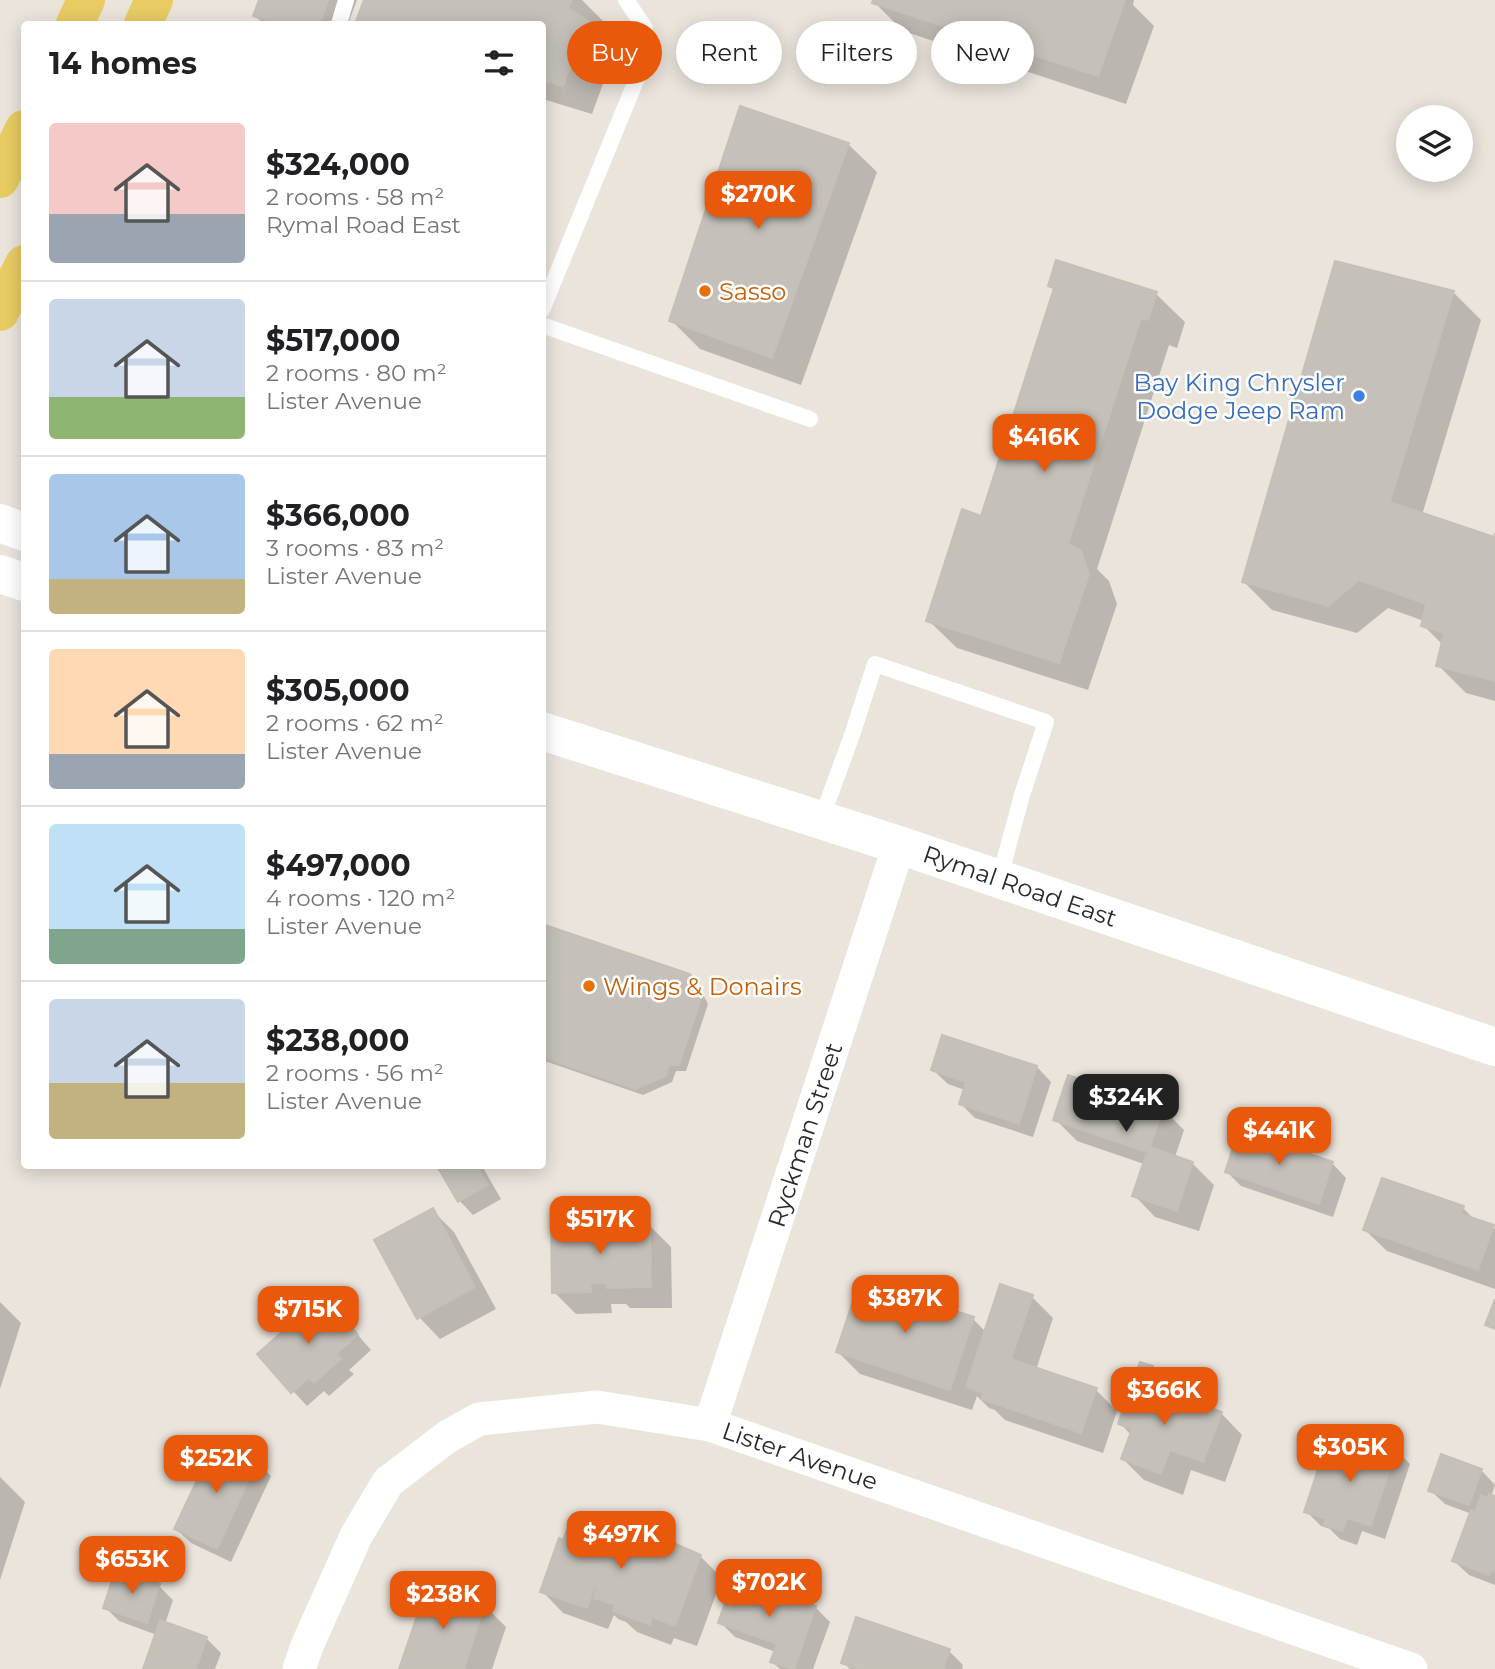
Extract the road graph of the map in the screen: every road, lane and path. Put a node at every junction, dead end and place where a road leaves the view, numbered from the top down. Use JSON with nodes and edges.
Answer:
{"nodes":[{"id":1,"x":86,"y":0,"type":"edge"},
{"id":2,"x":154,"y":0,"type":"edge"},
{"id":3,"x":346,"y":0,"type":"edge"},
{"id":4,"x":626,"y":0,"type":"edge"},
{"id":5,"x":76,"y":21,"type":"edge"},
{"id":6,"x":144,"y":21,"type":"edge"},
{"id":7,"x":340,"y":21,"type":"edge"},
{"id":8,"x":21,"y":135,"type":"edge"},
{"id":9,"x":0,"y":179,"type":"edge"},
{"id":10,"x":21,"y":270,"type":"edge"},
{"id":11,"x":546,"y":300,"type":"edge"},
{"id":12,"x":0,"y":312,"type":"edge"},
{"id":13,"x":546,"y":326,"type":"edge"},
{"id":14,"x":810,"y":419,"type":"dead end"},
{"id":15,"x":0,"y":523,"type":"edge"},
{"id":16,"x":21,"y":531,"type":"edge"},
{"id":17,"x":0,"y":573,"type":"edge"},
{"id":18,"x":21,"y":581,"type":"edge"},
{"id":19,"x":546,"y":732,"type":"edge"},
{"id":20,"x":821,"y":820,"type":"junction"},
{"id":21,"x":899,"y":845,"type":"junction"},
{"id":22,"x":999,"y":880,"type":"junction"},
{"id":23,"x":1495,"y":1047,"type":"edge"},
{"id":24,"x":710,"y":1425,"type":"junction"},
{"id":25,"x":299,"y":1669,"type":"edge"},
{"id":26,"x":1411,"y":1669,"type":"edge"}],
"edges":[{"from":1,"to":5,"type":"main road"},
{"from":2,"to":6,"type":"main road"},
{"from":3,"to":7,"type":"lane"},
{"from":4,"to":11,"type":"lane"},
{"from":8,"to":9,"type":"main road"},
{"from":10,"to":12,"type":"main road"},
{"from":13,"to":14,"type":"lane"},
{"from":15,"to":16,"type":"main road"},
{"from":17,"to":18,"type":"main road"},
{"from":19,"to":20,"type":"main road","name":"Rymal Road East"},
{"from":20,"to":21,"type":"main road","name":"Rymal Road East"},
{"from":20,"to":22,"type":"lane"},
{"from":21,"to":22,"type":"main road","name":"Rymal Road East"},
{"from":21,"to":24,"type":"street","name":"Ryckman Street"},
{"from":22,"to":23,"type":"main road","name":"Rymal Road East"},
{"from":24,"to":25,"type":"street","name":"Lister Avenue"},
{"from":24,"to":26,"type":"street","name":"Lister Avenue"}]}
